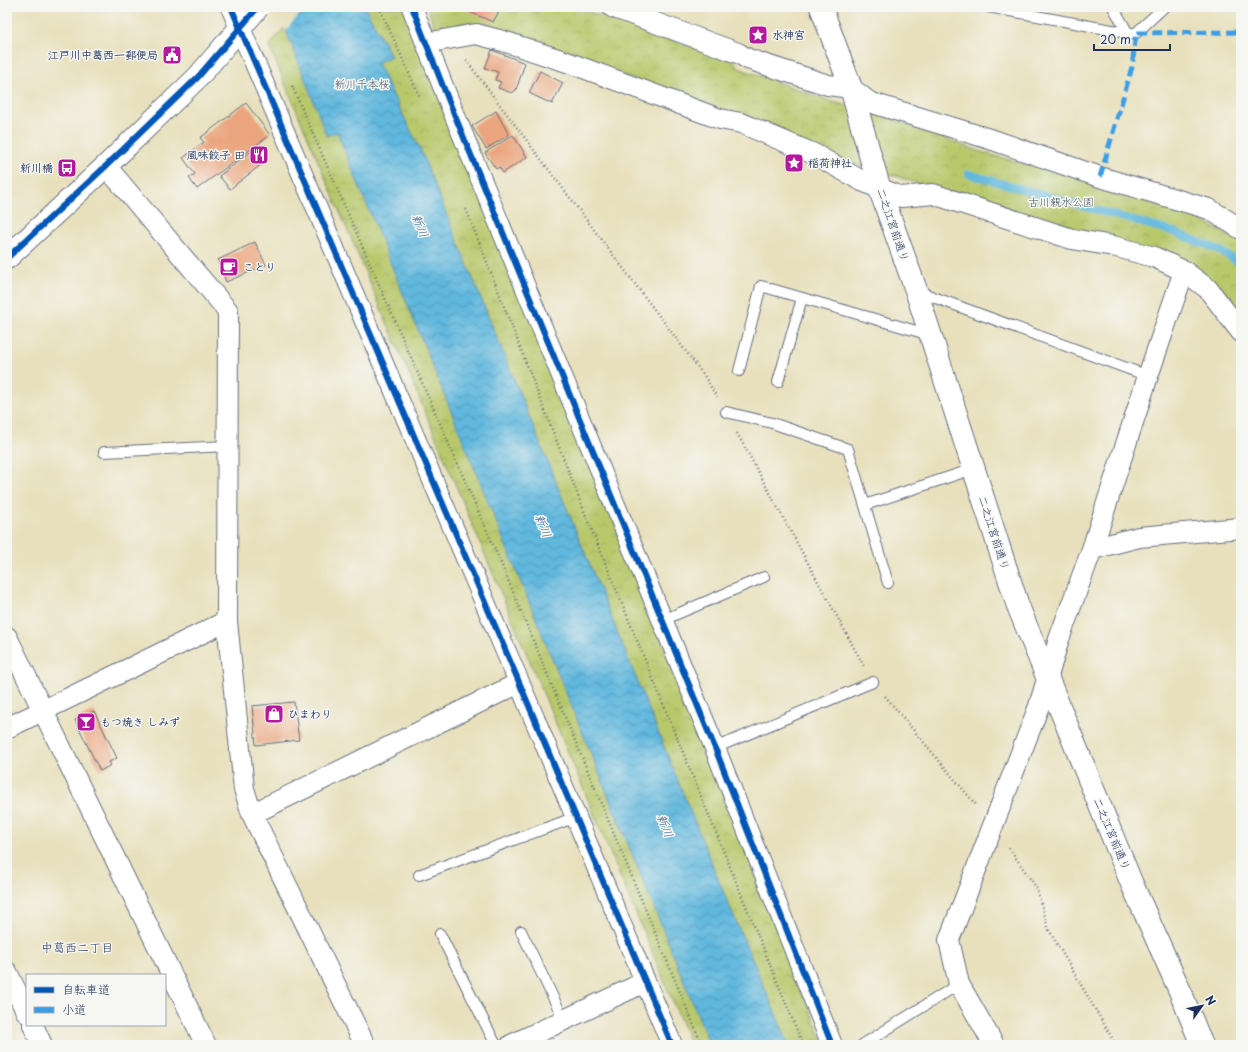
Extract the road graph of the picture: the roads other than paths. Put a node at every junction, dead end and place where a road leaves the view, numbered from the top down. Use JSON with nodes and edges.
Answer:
{"nodes":[{"id":1,"x":231,"y":7,"type":"edge"},
{"id":2,"x":412,"y":7,"type":"edge"},
{"id":3,"x":612,"y":7,"type":"edge"},
{"id":4,"x":821,"y":7,"type":"edge"},
{"id":5,"x":988,"y":7,"type":"edge"},
{"id":6,"x":1113,"y":7,"type":"edge"},
{"id":7,"x":1164,"y":7,"type":"edge"},
{"id":8,"x":250,"y":16,"type":"edge"},
{"id":9,"x":1128,"y":33,"type":"junction"},
{"id":10,"x":426,"y":43,"type":"junction"},
{"id":11,"x":850,"y":88,"type":"junction"},
{"id":12,"x":106,"y":166,"type":"junction"},
{"id":13,"x":880,"y":190,"type":"junction"},
{"id":14,"x":1241,"y":229,"type":"edge"},
{"id":15,"x":7,"y":258,"type":"edge"},
{"id":16,"x":1184,"y":271,"type":"junction"},
{"id":17,"x":916,"y":290,"type":"junction"},
{"id":18,"x":802,"y":298,"type":"junction"},
{"id":19,"x":1241,"y":332,"type":"edge"},
{"id":20,"x":930,"y":335,"type":"junction"},
{"id":21,"x":739,"y":371,"type":"dead end"},
{"id":22,"x":1148,"y":376,"type":"junction"},
{"id":23,"x":778,"y":382,"type":"dead end"},
{"id":24,"x":726,"y":412,"type":"road end"},
{"id":25,"x":228,"y":446,"type":"junction"},
{"id":26,"x":104,"y":452,"type":"dead end"},
{"id":27,"x":973,"y":469,"type":"junction"},
{"id":28,"x":865,"y":505,"type":"junction"},
{"id":29,"x":1241,"y":528,"type":"edge"},
{"id":30,"x":1092,"y":549,"type":"junction"},
{"id":31,"x":764,"y":577,"type":"dead end"},
{"id":32,"x":888,"y":584,"type":"dead end"},
{"id":33,"x":662,"y":620,"type":"junction"},
{"id":34,"x":227,"y":621,"type":"junction"},
{"id":35,"x":7,"y":637,"type":"edge"},
{"id":36,"x":1047,"y":679,"type":"junction"},
{"id":37,"x":519,"y":682,"type":"junction"},
{"id":38,"x":873,"y":682,"type":"road end"},
{"id":39,"x":43,"y":711,"type":"junction"},
{"id":40,"x":7,"y":728,"type":"edge"},
{"id":41,"x":715,"y":748,"type":"junction"},
{"id":42,"x":252,"y":814,"type":"junction"},
{"id":43,"x":576,"y":817,"type":"junction"},
{"id":44,"x":418,"y":875,"type":"dead end"},
{"id":45,"x":521,"y":931,"type":"dead end"},
{"id":46,"x":440,"y":934,"type":"dead end"},
{"id":47,"x":7,"y":972,"type":"edge"},
{"id":48,"x":645,"y":982,"type":"junction"},
{"id":49,"x":958,"y":984,"type":"junction"},
{"id":50,"x":26,"y":1011,"type":"edge"},
{"id":51,"x":564,"y":1020,"type":"junction"},
{"id":52,"x":33,"y":1026,"type":"edge"},
{"id":53,"x":42,"y":1045,"type":"edge"},
{"id":54,"x":206,"y":1045,"type":"edge"},
{"id":55,"x":365,"y":1045,"type":"edge"},
{"id":56,"x":496,"y":1045,"type":"edge"},
{"id":57,"x":511,"y":1045,"type":"edge"},
{"id":58,"x":672,"y":1045,"type":"edge"},
{"id":59,"x":832,"y":1045,"type":"edge"},
{"id":60,"x":862,"y":1045,"type":"edge"},
{"id":61,"x":994,"y":1045,"type":"edge"},
{"id":62,"x":1202,"y":1045,"type":"edge"}],
"edges":[{"from":1,"to":8,"type":"street"},
{"from":2,"to":10,"type":"street"},
{"from":3,"to":11,"type":"street"},
{"from":4,"to":11,"type":"street","name":"二之江宮前通り"},
{"from":5,"to":9,"type":"lane"},
{"from":6,"to":9,"type":"lane"},
{"from":7,"to":9,"type":"lane"},
{"from":8,"to":12,"type":"street"},
{"from":8,"to":37,"type":"street"},
{"from":10,"to":13,"type":"street"},
{"from":10,"to":33,"type":"street"},
{"from":11,"to":13,"type":"street","name":"二之江宮前通り"},
{"from":11,"to":14,"type":"street"},
{"from":12,"to":15,"type":"street"},
{"from":12,"to":25,"type":"street"},
{"from":13,"to":16,"type":"street"},
{"from":13,"to":17,"type":"street","name":"二之江宮前通り"},
{"from":16,"to":19,"type":"street"},
{"from":16,"to":22,"type":"street"},
{"from":17,"to":20,"type":"street","name":"二之江宮前通り"},
{"from":17,"to":22,"type":"lane"},
{"from":18,"to":20,"type":"lane"},
{"from":18,"to":21,"type":"lane"},
{"from":18,"to":23,"type":"lane"},
{"from":20,"to":27,"type":"street","name":"二之江宮前通り"},
{"from":22,"to":30,"type":"street"},
{"from":24,"to":28,"type":"lane"},
{"from":25,"to":26,"type":"lane"},
{"from":25,"to":34,"type":"street"},
{"from":27,"to":28,"type":"lane"},
{"from":27,"to":36,"type":"street","name":"二之江宮前通り"},
{"from":28,"to":32,"type":"lane"},
{"from":29,"to":30,"type":"street"},
{"from":30,"to":36,"type":"street"},
{"from":31,"to":33,"type":"lane"},
{"from":33,"to":41,"type":"street"},
{"from":34,"to":39,"type":"street"},
{"from":34,"to":42,"type":"street"},
{"from":35,"to":39,"type":"street"},
{"from":36,"to":49,"type":"street"},
{"from":36,"to":62,"type":"street","name":"二之江宮前通り"},
{"from":37,"to":42,"type":"street"},
{"from":37,"to":43,"type":"street"},
{"from":38,"to":41,"type":"lane"},
{"from":39,"to":40,"type":"street"},
{"from":39,"to":54,"type":"street"},
{"from":41,"to":59,"type":"street"},
{"from":42,"to":55,"type":"street"},
{"from":43,"to":44,"type":"lane"},
{"from":43,"to":48,"type":"street"},
{"from":45,"to":51,"type":"lane"},
{"from":46,"to":56,"type":"lane"},
{"from":47,"to":50,"type":"street"},
{"from":48,"to":51,"type":"street"},
{"from":48,"to":58,"type":"street"},
{"from":49,"to":60,"type":"lane"},
{"from":49,"to":61,"type":"street"},
{"from":51,"to":57,"type":"street"},
{"from":52,"to":53,"type":"street"}]}
